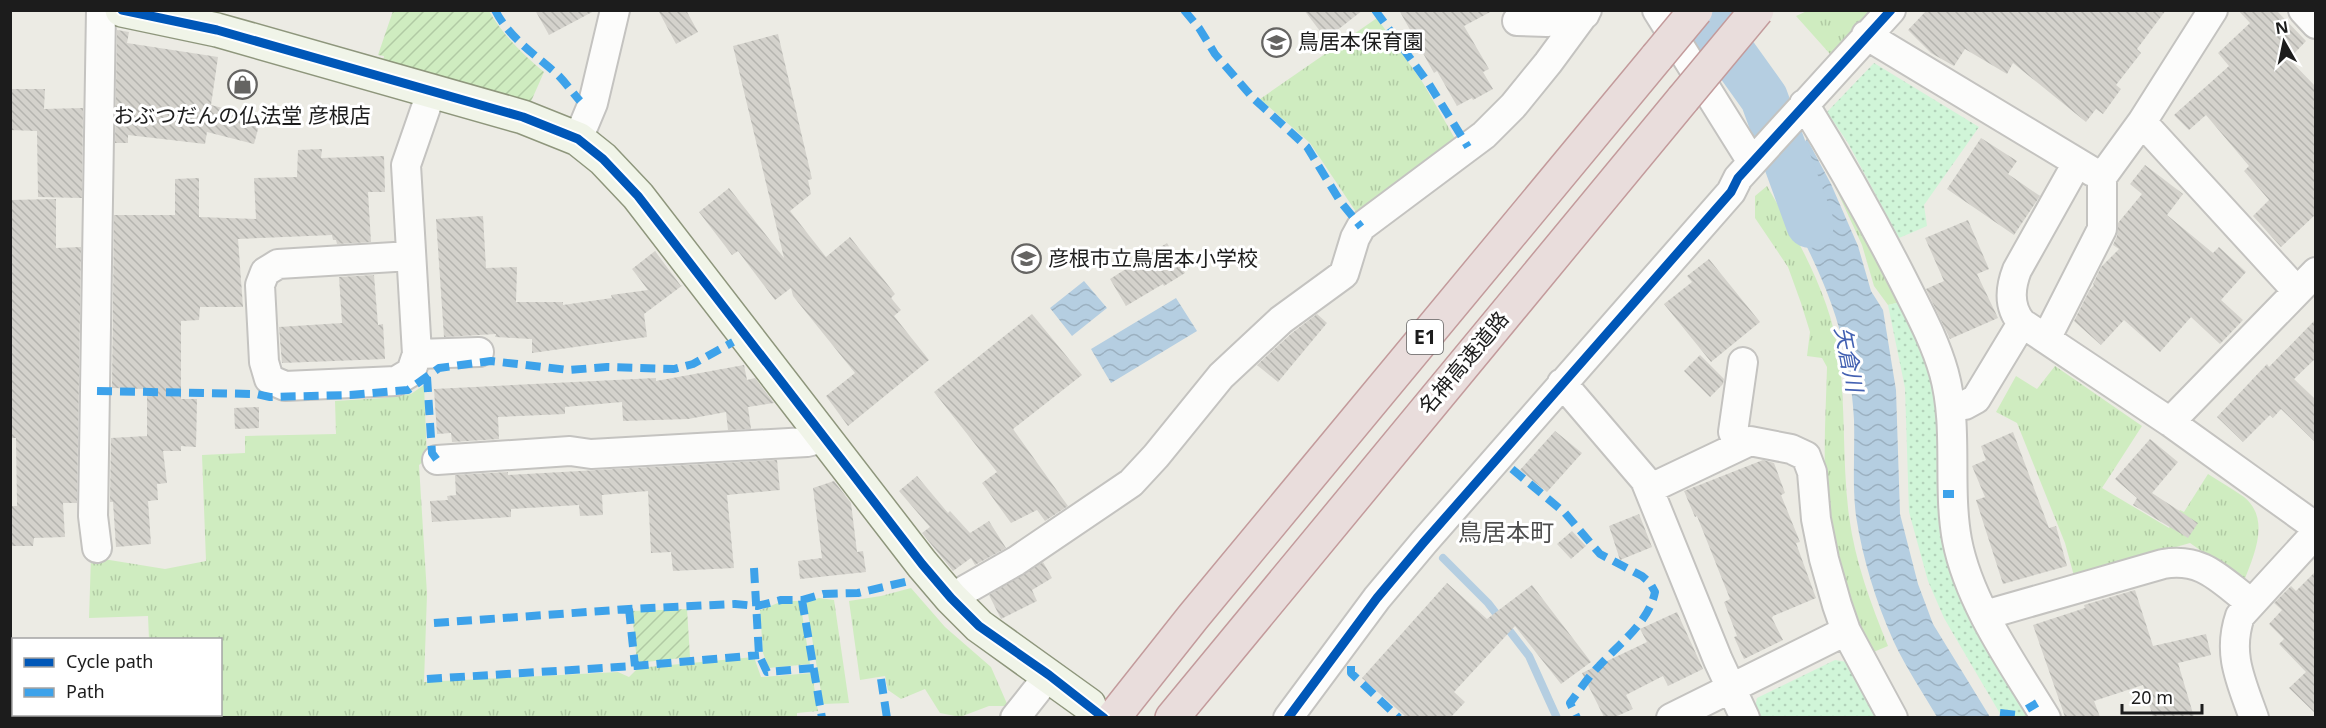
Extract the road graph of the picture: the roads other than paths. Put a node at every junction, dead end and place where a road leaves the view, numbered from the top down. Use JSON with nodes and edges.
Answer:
{"nodes":[{"id":1,"x":101,"y":10,"type":"edge"},
{"id":2,"x":123,"y":10,"type":"edge"},
{"id":3,"x":615,"y":10,"type":"edge"},
{"id":4,"x":1657,"y":10,"type":"edge"},
{"id":5,"x":1696,"y":10,"type":"edge"},
{"id":6,"x":1756,"y":10,"type":"edge"},
{"id":7,"x":1891,"y":10,"type":"edge"},
{"id":8,"x":2213,"y":10,"type":"edge"},
{"id":9,"x":2302,"y":10,"type":"edge"},
{"id":10,"x":1586,"y":12,"type":"edge"},
{"id":11,"x":218,"y":20,"type":"edge"},
{"id":12,"x":1517,"y":21,"type":"dead end"},
{"id":13,"x":2316,"y":24,"type":"edge"},
{"id":14,"x":1866,"y":35,"type":"junction"},
{"id":15,"x":432,"y":90,"type":"junction"},
{"id":16,"x":1800,"y":109,"type":"junction"},
{"id":17,"x":2142,"y":122,"type":"junction"},
{"id":18,"x":578,"y":139,"type":"junction"},
{"id":19,"x":1755,"y":159,"type":"junction"},
{"id":20,"x":2077,"y":163,"type":"junction"},
{"id":21,"x":2102,"y":177,"type":"junction"},
{"id":22,"x":411,"y":256,"type":"junction"},
{"id":23,"x":2306,"y":281,"type":"edge"},
{"id":24,"x":2022,"y":323,"type":"junction"},
{"id":25,"x":2046,"y":339,"type":"junction"},
{"id":26,"x":479,"y":352,"type":"dead end"},
{"id":27,"x":417,"y":354,"type":"junction"},
{"id":28,"x":1743,"y":362,"type":"dead end"},
{"id":29,"x":1562,"y":383,"type":"junction"},
{"id":30,"x":1951,"y":407,"type":"junction"},
{"id":31,"x":2170,"y":422,"type":"junction"},
{"id":32,"x":824,"y":438,"type":"junction"},
{"id":33,"x":1739,"y":446,"type":"junction"},
{"id":34,"x":437,"y":460,"type":"dead end"},
{"id":35,"x":1649,"y":489,"type":"junction"},
{"id":36,"x":2316,"y":527,"type":"edge"},
{"id":37,"x":2316,"y":533,"type":"edge"},
{"id":38,"x":97,"y":548,"type":"dead end"},
{"id":39,"x":951,"y":598,"type":"junction"},
{"id":40,"x":2250,"y":602,"type":"junction"},
{"id":41,"x":1985,"y":615,"type":"junction"},
{"id":42,"x":1846,"y":632,"type":"junction"},
{"id":43,"x":1049,"y":675,"type":"junction"},
{"id":44,"x":1731,"y":689,"type":"junction"},
{"id":45,"x":1101,"y":711,"type":"edge"},
{"id":46,"x":1015,"y":717,"type":"edge"},
{"id":47,"x":1173,"y":717,"type":"edge"},
{"id":48,"x":1288,"y":717,"type":"edge"},
{"id":49,"x":1671,"y":717,"type":"edge"},
{"id":50,"x":1745,"y":717,"type":"edge"},
{"id":51,"x":1893,"y":717,"type":"edge"},
{"id":52,"x":2046,"y":717,"type":"edge"},
{"id":53,"x":2254,"y":717,"type":"edge"}],
"edges":[{"from":1,"to":38,"type":"street"},
{"from":2,"to":11,"type":"street"},
{"from":3,"to":18,"type":"street"},
{"from":4,"to":19,"type":"street"},
{"from":5,"to":45,"type":"highway","number":"E1","bridge":true},
{"from":6,"to":47,"type":"highway","name":"名神高速道路","number":"E1","bridge":true},
{"from":7,"to":14,"type":"street"},
{"from":8,"to":17,"type":"street"},
{"from":9,"to":13,"type":"street"},
{"from":10,"to":12,"type":"street"},
{"from":10,"to":39,"type":"street"},
{"from":11,"to":15,"type":"street"},
{"from":14,"to":16,"type":"street"},
{"from":14,"to":20,"type":"street"},
{"from":15,"to":18,"type":"street"},
{"from":15,"to":22,"type":"street"},
{"from":16,"to":19,"type":"street"},
{"from":16,"to":30,"type":"street"},
{"from":17,"to":21,"type":"street"},
{"from":17,"to":23,"type":"street"},
{"from":18,"to":32,"type":"street"},
{"from":19,"to":29,"type":"street"},
{"from":20,"to":21,"type":"street"},
{"from":20,"to":24,"type":"street"},
{"from":21,"to":25,"type":"street"},
{"from":22,"to":27,"type":"street"},
{"from":22,"to":27,"type":"street"},
{"from":23,"to":31,"type":"street"},
{"from":24,"to":25,"type":"street"},
{"from":24,"to":30,"type":"street"},
{"from":25,"to":31,"type":"street"},
{"from":26,"to":27,"type":"street"},
{"from":28,"to":33,"type":"street"},
{"from":29,"to":35,"type":"street"},
{"from":29,"to":48,"type":"street"},
{"from":30,"to":41,"type":"street"},
{"from":31,"to":36,"type":"street"},
{"from":32,"to":34,"type":"street"},
{"from":32,"to":39,"type":"street"},
{"from":33,"to":35,"type":"street"},
{"from":33,"to":42,"type":"street"},
{"from":35,"to":44,"type":"street"},
{"from":37,"to":40,"type":"street"},
{"from":39,"to":43,"type":"street"},
{"from":40,"to":41,"type":"street"},
{"from":40,"to":53,"type":"street"},
{"from":41,"to":52,"type":"street"},
{"from":42,"to":44,"type":"street"},
{"from":42,"to":51,"type":"street"},
{"from":43,"to":45,"type":"street"},
{"from":43,"to":46,"type":"street"},
{"from":44,"to":49,"type":"street"},
{"from":44,"to":50,"type":"street"}]}
